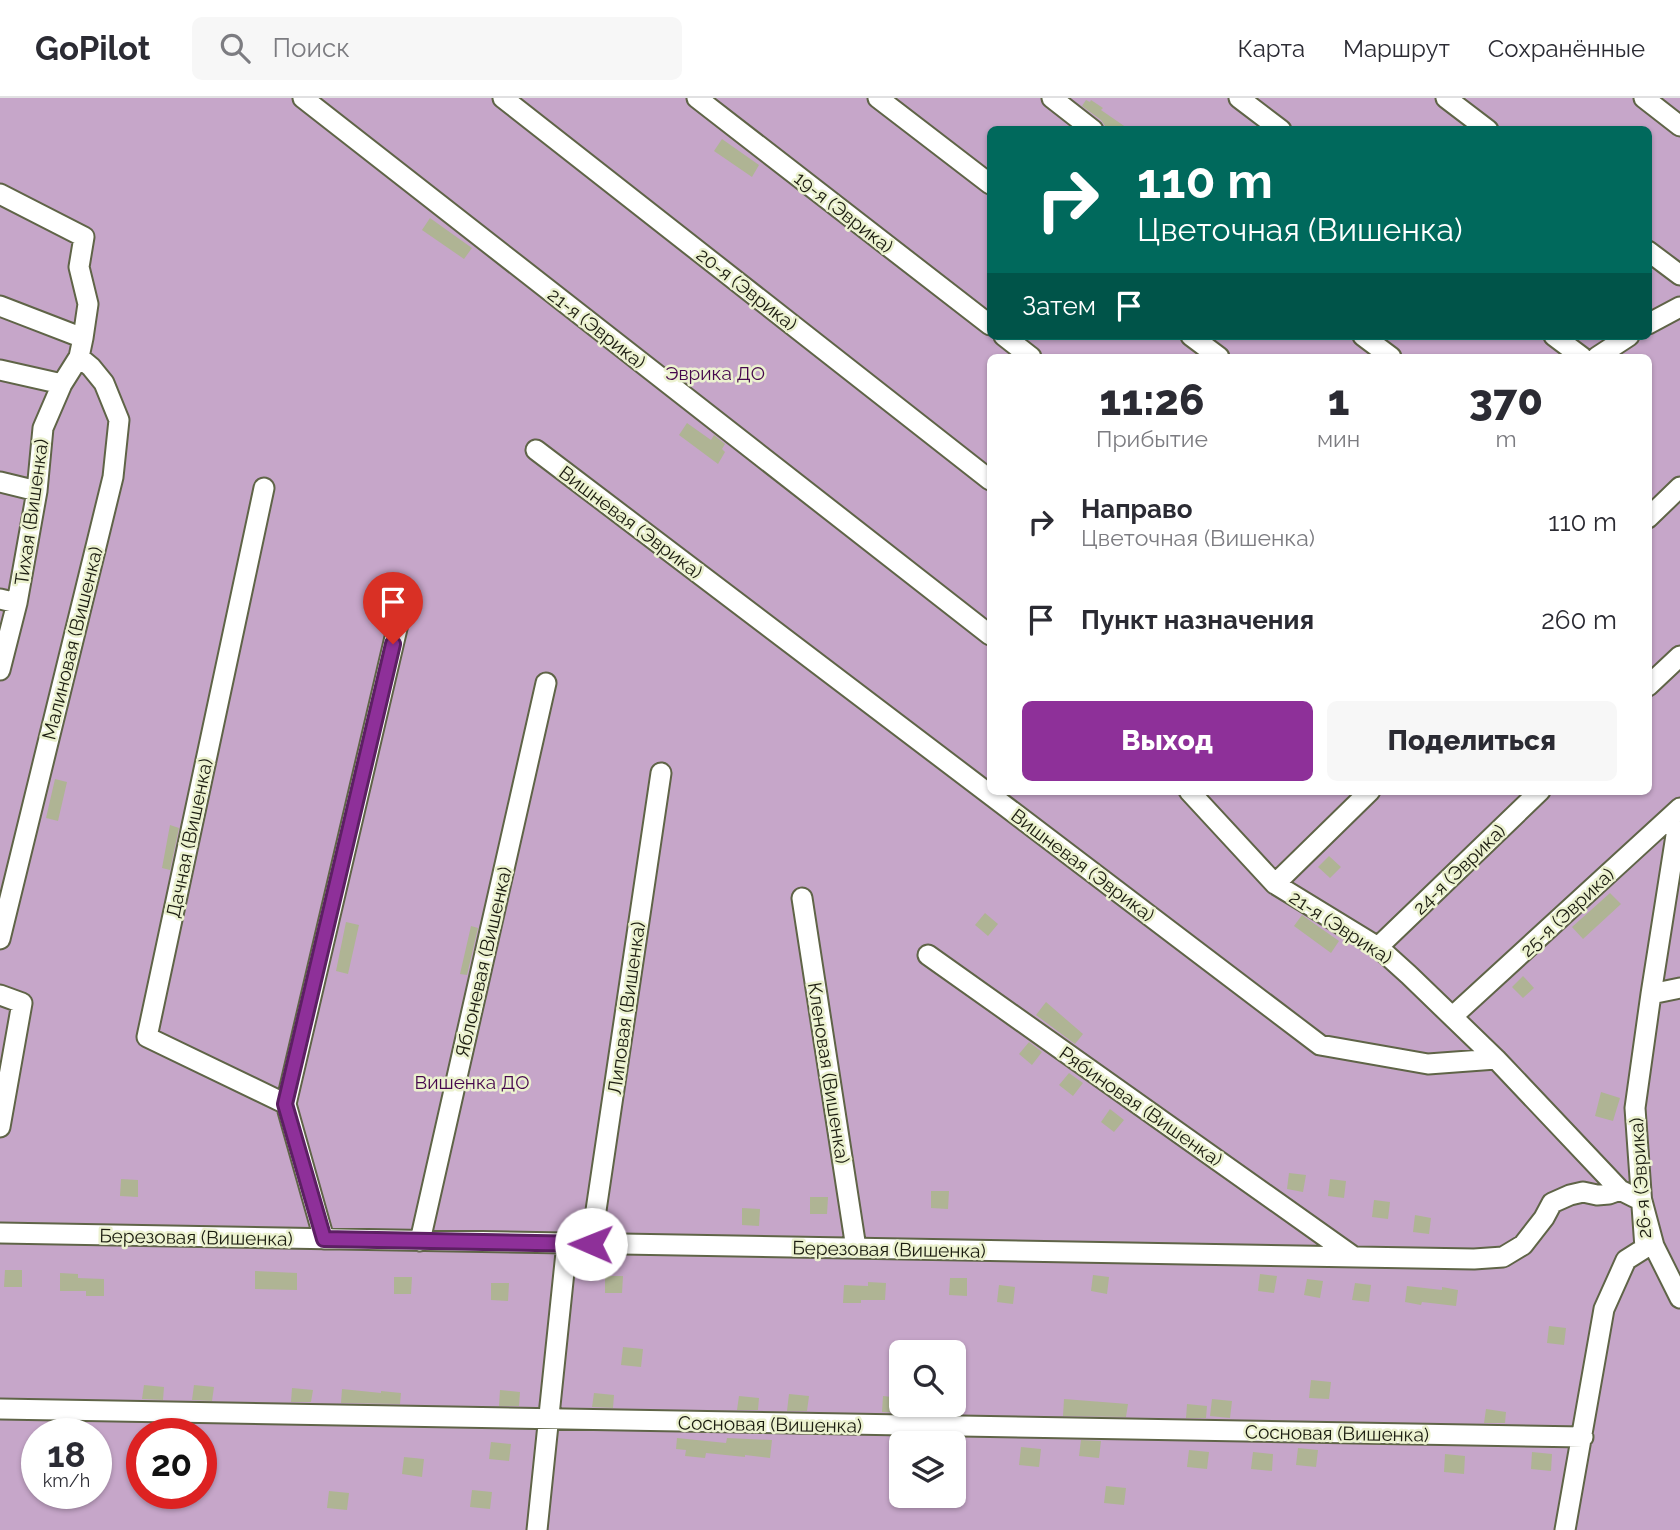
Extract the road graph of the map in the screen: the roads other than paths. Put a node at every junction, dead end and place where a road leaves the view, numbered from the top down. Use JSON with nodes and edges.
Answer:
{"nodes":[{"id":1,"x":303,"y":98,"type":"edge"},
{"id":2,"x":503,"y":98,"type":"edge"},
{"id":3,"x":697,"y":98,"type":"edge"},
{"id":4,"x":878,"y":98,"type":"edge"},
{"id":5,"x":1052,"y":98,"type":"edge"},
{"id":6,"x":1240,"y":98,"type":"edge"},
{"id":7,"x":1446,"y":98,"type":"edge"},
{"id":8,"x":1644,"y":98,"type":"edge"},
{"id":9,"x":1680,"y":125,"type":"edge"},
{"id":10,"x":1088,"y":126,"type":"edge"},
{"id":11,"x":1276,"y":126,"type":"edge"},
{"id":12,"x":1483,"y":126,"type":"edge"},
{"id":13,"x":987,"y":182,"type":"edge"},
{"id":14,"x":0,"y":194,"type":"edge"},
{"id":15,"x":1652,"y":254,"type":"edge"},
{"id":16,"x":1680,"y":275,"type":"edge"},
{"id":17,"x":0,"y":306,"type":"edge"},
{"id":18,"x":1680,"y":307,"type":"edge"},
{"id":19,"x":1652,"y":322,"type":"edge"},
{"id":20,"x":987,"y":323,"type":"edge"},
{"id":21,"x":1009,"y":340,"type":"edge"},
{"id":22,"x":1196,"y":340,"type":"edge"},
{"id":23,"x":1368,"y":340,"type":"edge"},
{"id":24,"x":1559,"y":340,"type":"edge"},
{"id":25,"x":1623,"y":340,"type":"edge"},
{"id":26,"x":81,"y":348,"type":"junction"},
{"id":27,"x":1027,"y":354,"type":"edge"},
{"id":28,"x":1215,"y":354,"type":"edge"},
{"id":29,"x":1387,"y":354,"type":"edge"},
{"id":30,"x":1578,"y":354,"type":"edge"},
{"id":31,"x":1602,"y":354,"type":"edge"},
{"id":32,"x":0,"y":370,"type":"edge"},
{"id":33,"x":62,"y":384,"type":"junction"},
{"id":34,"x":536,"y":450,"type":"dead end"},
{"id":35,"x":987,"y":478,"type":"edge"},
{"id":36,"x":0,"y":482,"type":"edge"},
{"id":37,"x":1680,"y":487,"type":"edge"},
{"id":38,"x":264,"y":488,"type":"dead end"},
{"id":39,"x":37,"y":491,"type":"junction"},
{"id":40,"x":1652,"y":514,"type":"edge"},
{"id":41,"x":406,"y":590,"type":"dead end"},
{"id":42,"x":9,"y":601,"type":"edge"},
{"id":43,"x":987,"y":633,"type":"edge"},
{"id":44,"x":1680,"y":656,"type":"edge"},
{"id":45,"x":0,"y":670,"type":"edge"},
{"id":46,"x":1652,"y":682,"type":"edge"},
{"id":47,"x":545,"y":683,"type":"dead end"},
{"id":48,"x":661,"y":773,"type":"dead end"},
{"id":49,"x":987,"y":792,"type":"edge"},
{"id":50,"x":991,"y":795,"type":"edge"},
{"id":51,"x":1193,"y":795,"type":"edge"},
{"id":52,"x":1366,"y":795,"type":"edge"},
{"id":53,"x":1536,"y":795,"type":"edge"},
{"id":54,"x":1680,"y":809,"type":"edge"},
{"id":55,"x":1275,"y":884,"type":"junction"},
{"id":56,"x":802,"y":898,"type":"dead end"},
{"id":57,"x":0,"y":939,"type":"edge"},
{"id":58,"x":1378,"y":947,"type":"junction"},
{"id":59,"x":928,"y":955,"type":"dead end"},
{"id":60,"x":1680,"y":988,"type":"edge"},
{"id":61,"x":1651,"y":994,"type":"junction"},
{"id":62,"x":0,"y":995,"type":"edge"},
{"id":63,"x":1453,"y":1016,"type":"junction"},
{"id":64,"x":1496,"y":1059,"type":"junction"},
{"id":65,"x":285,"y":1104,"type":"junction"},
{"id":66,"x":0,"y":1127,"type":"edge"},
{"id":67,"x":1620,"y":1190,"type":"junction"},
{"id":68,"x":1642,"y":1202,"type":"junction"},
{"id":69,"x":0,"y":1233,"type":"edge"},
{"id":70,"x":324,"y":1239,"type":"junction"},
{"id":71,"x":420,"y":1241,"type":"junction"},
{"id":72,"x":567,"y":1243,"type":"junction"},
{"id":73,"x":591,"y":1244,"type":"junction"},
{"id":74,"x":856,"y":1248,"type":"junction"},
{"id":75,"x":1354,"y":1257,"type":"junction"},
{"id":76,"x":1680,"y":1298,"type":"edge"},
{"id":77,"x":0,"y":1409,"type":"edge"},
{"id":78,"x":548,"y":1420,"type":"junction"},
{"id":79,"x":1583,"y":1437,"type":"junction"},
{"id":80,"x":537,"y":1530,"type":"edge"},
{"id":81,"x":1565,"y":1530,"type":"edge"}],
"edges":[{"from":1,"to":43,"type":"lane","name":"21-я (Эврика)"},
{"from":2,"to":35,"type":"lane","name":"20-я (Эврика)"},
{"from":3,"to":20,"type":"lane","name":"19-я (Эврика)"},
{"from":4,"to":13,"type":"lane"},
{"from":5,"to":10,"type":"lane"},
{"from":6,"to":11,"type":"lane"},
{"from":7,"to":12,"type":"lane"},
{"from":8,"to":9,"type":"lane"},
{"from":14,"to":26,"type":"lane","name":"Тихая (Вишенка)"},
{"from":15,"to":16,"type":"lane"},
{"from":17,"to":26,"type":"lane"},
{"from":18,"to":19,"type":"lane"},
{"from":21,"to":27,"type":"lane"},
{"from":22,"to":28,"type":"lane"},
{"from":23,"to":29,"type":"lane"},
{"from":24,"to":30,"type":"lane"},
{"from":25,"to":31,"type":"lane"},
{"from":26,"to":33,"type":"lane","name":"Тихая (Вишенка)"},
{"from":26,"to":57,"type":"lane","name":"Малиновая (Вишенка)"},
{"from":32,"to":33,"type":"lane"},
{"from":33,"to":39,"type":"lane","name":"Тихая (Вишенка)"},
{"from":34,"to":49,"type":"lane","name":"Вишневая (Эврика)"},
{"from":36,"to":39,"type":"lane"},
{"from":37,"to":40,"type":"lane"},
{"from":38,"to":65,"type":"lane","name":"Дачная (Вишенка)"},
{"from":39,"to":42,"type":"lane","name":"Тихая (Вишенка)"},
{"from":41,"to":65,"type":"lane"},
{"from":42,"to":45,"type":"lane","name":"Тихая (Вишенка)"},
{"from":44,"to":46,"type":"lane"},
{"from":47,"to":71,"type":"lane","name":"Яблоневая (Вишенка)"},
{"from":48,"to":73,"type":"lane","name":"Липовая (Вишенка)"},
{"from":50,"to":64,"type":"lane","name":"Вишневая (Эврика)"},
{"from":51,"to":55,"type":"lane","name":"21-я (Эврика)"},
{"from":52,"to":55,"type":"lane"},
{"from":53,"to":58,"type":"lane","name":"24-я (Эврика)"},
{"from":54,"to":61,"type":"lane","name":"26-я (Эврика)"},
{"from":54,"to":63,"type":"lane","name":"25-я (Эврика)"},
{"from":55,"to":58,"type":"lane","name":"21-я (Эврика)"},
{"from":56,"to":74,"type":"lane","name":"Кленовая (Вишенка)"},
{"from":58,"to":63,"type":"lane","name":"21-я (Эврика)"},
{"from":59,"to":75,"type":"lane","name":"Рябиновая (Вишенка)"},
{"from":60,"to":61,"type":"lane"},
{"from":61,"to":68,"type":"lane","name":"26-я (Эврика)"},
{"from":62,"to":66,"type":"lane"},
{"from":63,"to":64,"type":"lane","name":"21-я (Эврика)"},
{"from":64,"to":67,"type":"lane","name":"21-я (Эврика)"},
{"from":65,"to":70,"type":"lane"},
{"from":67,"to":68,"type":"lane"},
{"from":67,"to":75,"type":"lane","name":"Березовая (Вишенка)"},
{"from":68,"to":76,"type":"lane"},
{"from":68,"to":79,"type":"lane","name":"26-я (Эврика)"},
{"from":69,"to":70,"type":"lane","name":"Березовая (Вишенка)"},
{"from":70,"to":71,"type":"lane","name":"Березовая (Вишенка)"},
{"from":71,"to":72,"type":"lane","name":"Березовая (Вишенка)"},
{"from":72,"to":73,"type":"lane","name":"Березовая (Вишенка)"},
{"from":72,"to":78,"type":"lane"},
{"from":73,"to":74,"type":"lane","name":"Березовая (Вишенка)"},
{"from":74,"to":75,"type":"lane","name":"Березовая (Вишенка)"},
{"from":77,"to":78,"type":"lane","name":"Сосновая (Вишенка)"},
{"from":78,"to":79,"type":"lane","name":"Сосновая (Вишенка)"},
{"from":78,"to":80,"type":"lane"},
{"from":79,"to":81,"type":"lane","name":"26-я (Эврика)"}]}
